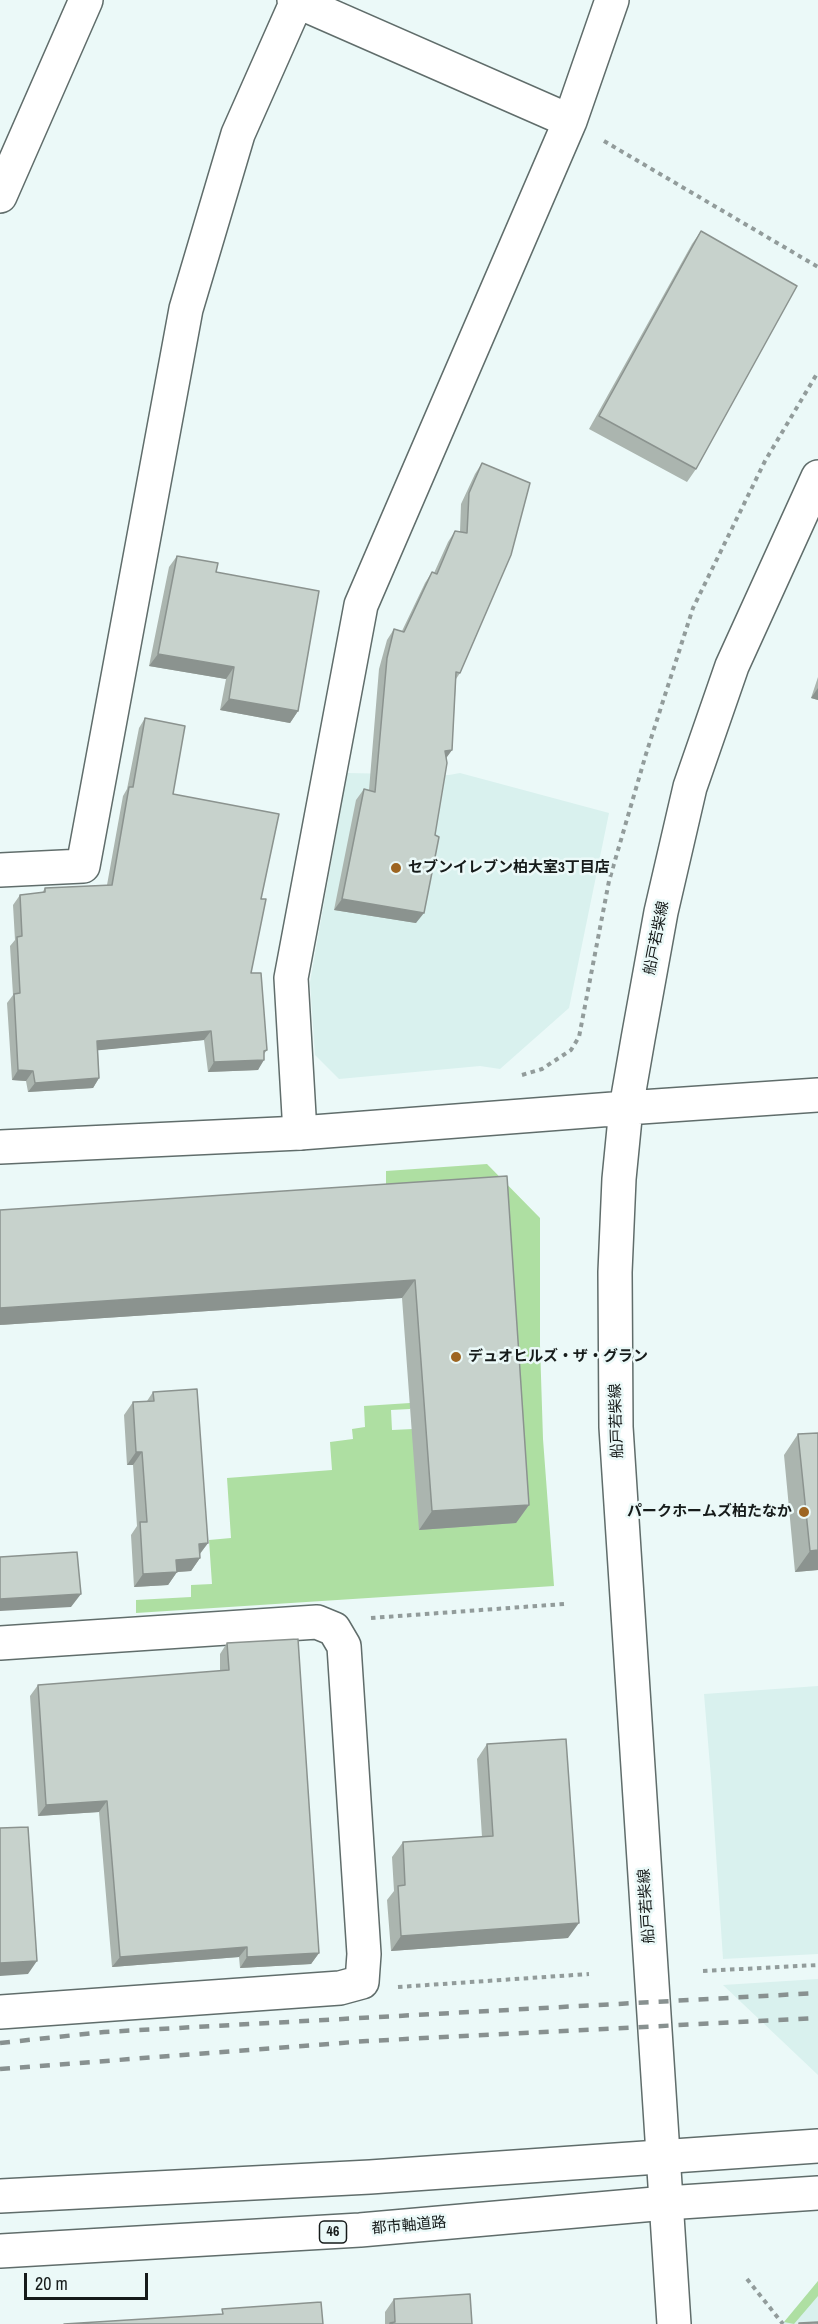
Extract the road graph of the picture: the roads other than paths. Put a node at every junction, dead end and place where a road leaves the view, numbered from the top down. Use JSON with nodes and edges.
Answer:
{"nodes":[{"id":1,"x":86,"y":0,"type":"edge"},
{"id":2,"x":612,"y":0,"type":"edge"},
{"id":3,"x":295,"y":1,"type":"edge"},
{"id":4,"x":570,"y":121,"type":"junction"},
{"id":5,"x":0,"y":196,"type":"edge"},
{"id":6,"x":818,"y":477,"type":"edge"},
{"id":7,"x":0,"y":870,"type":"edge"},
{"id":8,"x":818,"y":1095,"type":"edge"},
{"id":9,"x":626,"y":1108,"type":"junction"},
{"id":10,"x":300,"y":1133,"type":"junction"},
{"id":11,"x":0,"y":1147,"type":"edge"},
{"id":12,"x":0,"y":1643,"type":"edge"},
{"id":13,"x":0,"y":2012,"type":"edge"},
{"id":14,"x":818,"y":2146,"type":"edge"},
{"id":15,"x":663,"y":2157,"type":"junction"},
{"id":16,"x":818,"y":2193,"type":"edge"},
{"id":17,"x":0,"y":2196,"type":"edge"},
{"id":18,"x":666,"y":2203,"type":"junction"},
{"id":19,"x":0,"y":2251,"type":"edge"},
{"id":20,"x":674,"y":2324,"type":"edge"}],
"edges":[{"from":1,"to":5,"type":"street"},
{"from":2,"to":4,"type":"street"},
{"from":3,"to":4,"type":"street"},
{"from":3,"to":7,"type":"street"},
{"from":4,"to":10,"type":"street"},
{"from":6,"to":9,"type":"street","name":"船戸若柴線"},
{"from":8,"to":9,"type":"street"},
{"from":9,"to":10,"type":"street"},
{"from":9,"to":15,"type":"street","name":"船戸若柴線"},
{"from":10,"to":11,"type":"street"},
{"from":12,"to":13,"type":"street"},
{"from":14,"to":15,"type":"street"},
{"from":15,"to":17,"type":"street"},
{"from":15,"to":18,"type":"street","name":"船戸若柴線"},
{"from":16,"to":18,"type":"street","name":"都市軸道路","number":"46"},
{"from":18,"to":19,"type":"street","name":"都市軸道路","number":"46"},
{"from":18,"to":20,"type":"street","name":"船戸若柴線"}]}
